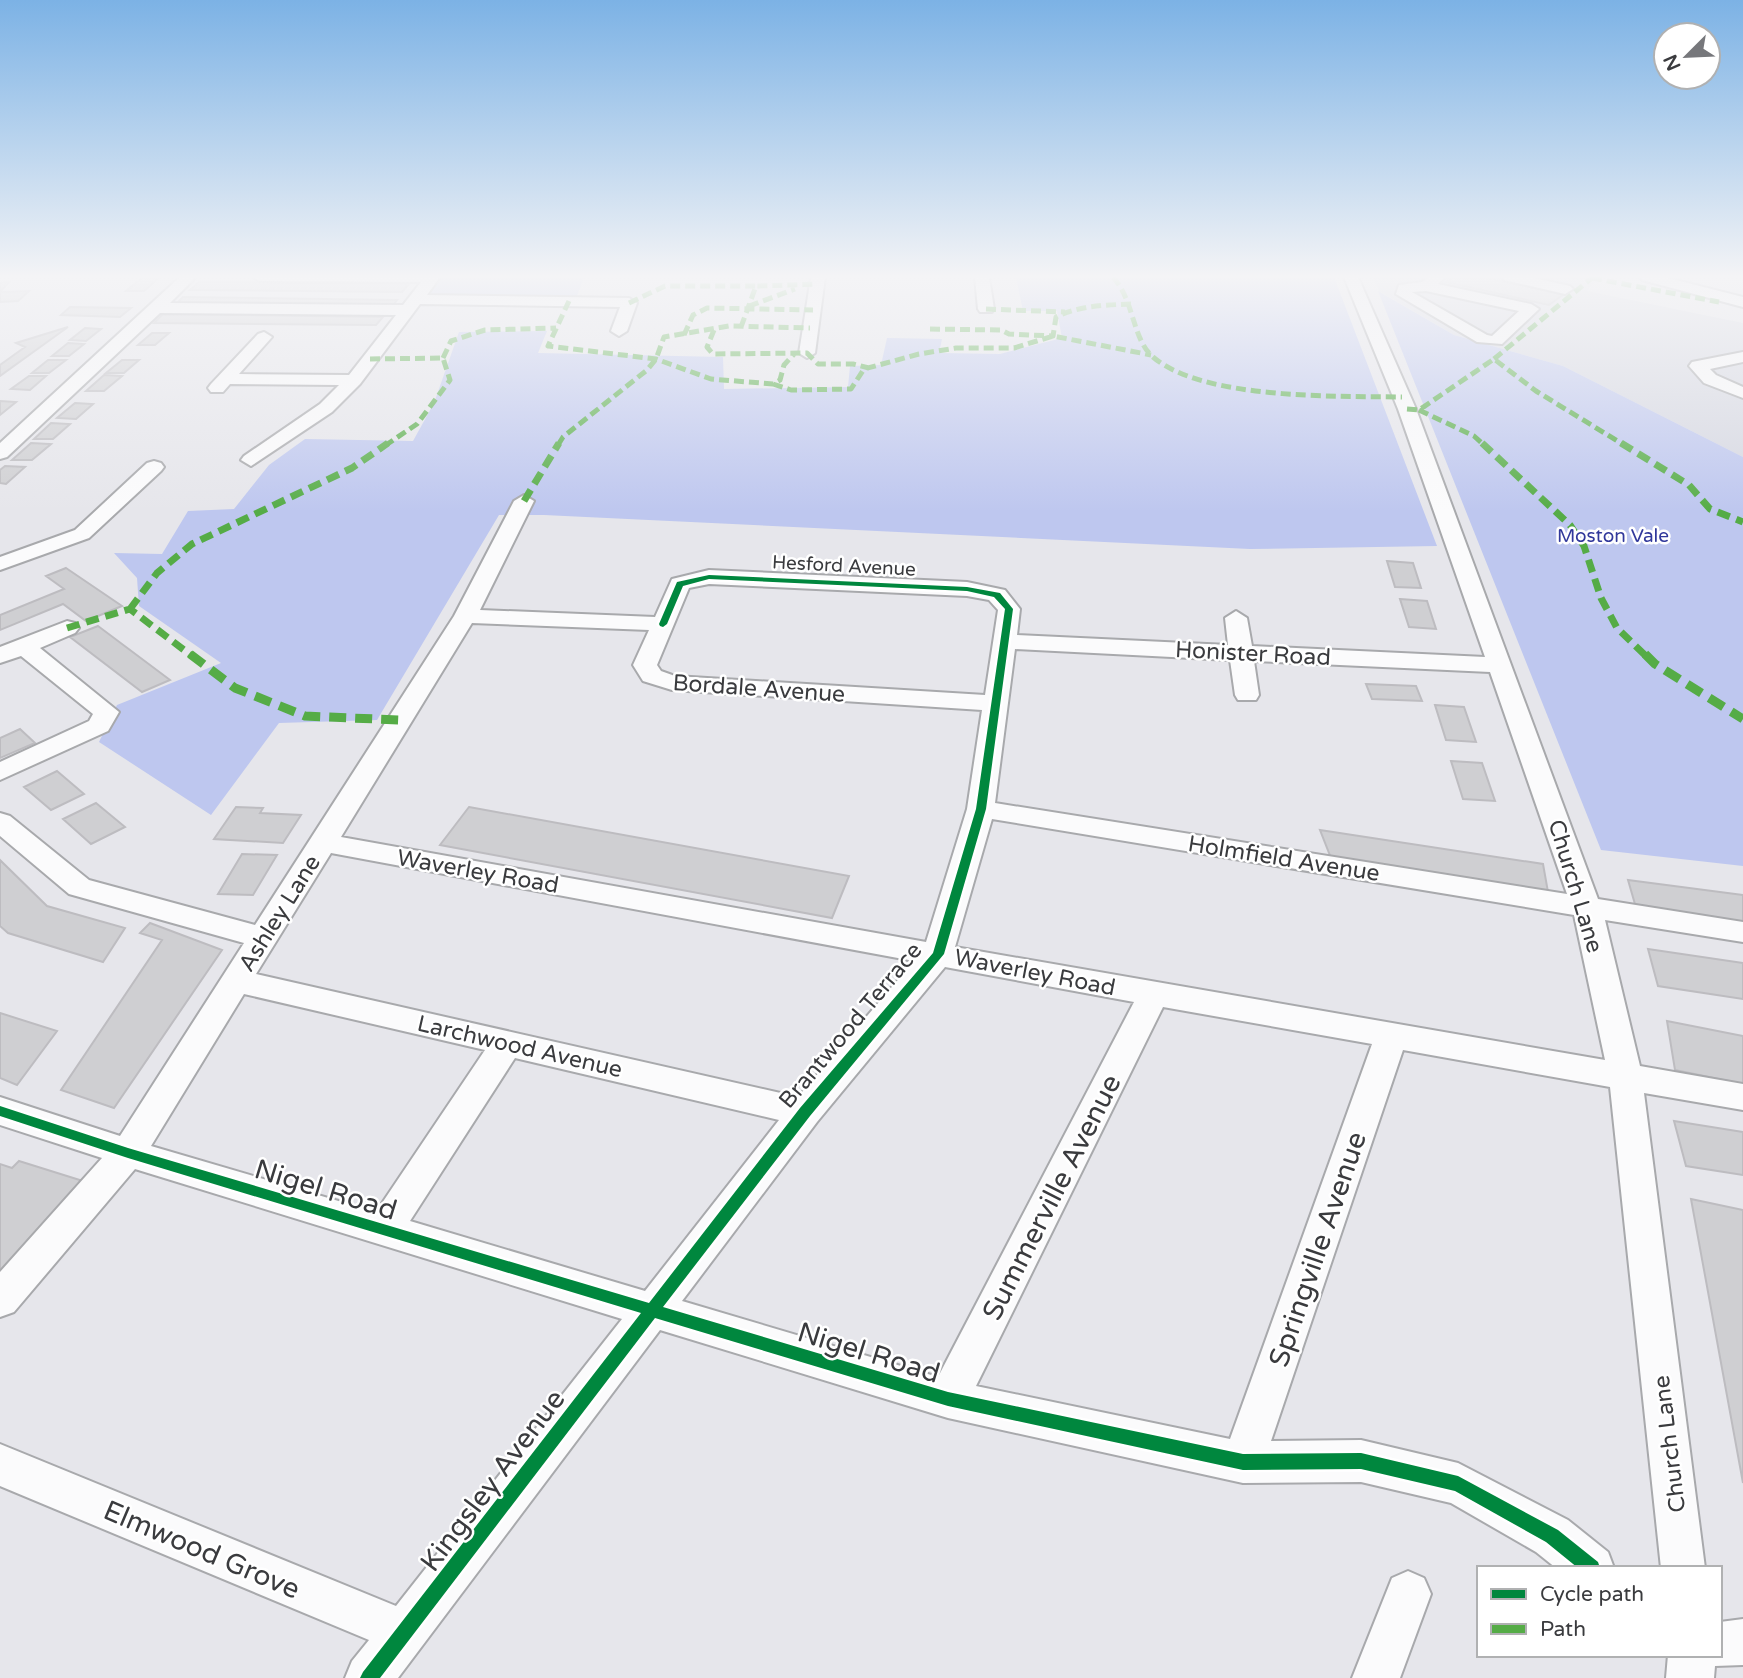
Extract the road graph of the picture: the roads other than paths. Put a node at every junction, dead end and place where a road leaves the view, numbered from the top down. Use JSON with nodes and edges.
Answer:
{"nodes":[{"id":1,"x":104,"y":355,"type":"edge"},
{"id":2,"x":247,"y":355,"type":"edge"},
{"id":3,"x":373,"y":355,"type":"edge"},
{"id":4,"x":1384,"y":355,"type":"edge"},
{"id":5,"x":1743,"y":358,"type":"edge"},
{"id":6,"x":354,"y":380,"type":"junction"},
{"id":7,"x":1743,"y":393,"type":"edge"},
{"id":8,"x":0,"y":453,"type":"edge"},
{"id":9,"x":251,"y":460,"type":"dead end"},
{"id":10,"x":153,"y":467,"type":"dead end"},
{"id":11,"x":524,"y":501,"type":"dead end"},
{"id":12,"x":0,"y":564,"type":"edge"},
{"id":13,"x":466,"y":617,"type":"junction"},
{"id":14,"x":1236,"y":618,"type":"dead end"},
{"id":15,"x":663,"y":624,"type":"junction"},
{"id":16,"x":67,"y":628,"type":"dead end"},
{"id":17,"x":1006,"y":642,"type":"junction"},
{"id":18,"x":11,"y":651,"type":"edge"},
{"id":19,"x":1241,"y":653,"type":"junction"},
{"id":20,"x":1500,"y":665,"type":"junction"},
{"id":21,"x":1247,"y":695,"type":"dead end"},
{"id":22,"x":998,"y":703,"type":"junction"},
{"id":23,"x":0,"y":772,"type":"edge"},
{"id":24,"x":981,"y":808,"type":"junction"},
{"id":25,"x":0,"y":822,"type":"edge"},
{"id":26,"x":323,"y":843,"type":"junction"},
{"id":27,"x":1587,"y":908,"type":"junction"},
{"id":28,"x":1743,"y":932,"type":"edge"},
{"id":29,"x":263,"y":938,"type":"junction"},
{"id":30,"x":938,"y":954,"type":"junction"},
{"id":31,"x":236,"y":981,"type":"junction"},
{"id":32,"x":1154,"y":994,"type":"junction"},
{"id":33,"x":1391,"y":1037,"type":"junction"},
{"id":34,"x":507,"y":1043,"type":"junction"},
{"id":35,"x":1625,"y":1074,"type":"junction"},
{"id":36,"x":1743,"y":1097,"type":"edge"},
{"id":37,"x":0,"y":1111,"type":"edge"},
{"id":38,"x":805,"y":1112,"type":"junction"},
{"id":39,"x":128,"y":1153,"type":"junction"},
{"id":40,"x":384,"y":1230,"type":"junction"},
{"id":41,"x":0,"y":1300,"type":"edge"},
{"id":42,"x":650,"y":1310,"type":"junction"},
{"id":43,"x":948,"y":1399,"type":"junction"},
{"id":44,"x":1243,"y":1462,"type":"junction"},
{"id":45,"x":0,"y":1465,"type":"edge"},
{"id":46,"x":1590,"y":1566,"type":"edge"},
{"id":47,"x":1683,"y":1566,"type":"edge"},
{"id":48,"x":1408,"y":1594,"type":"dead end"},
{"id":49,"x":404,"y":1632,"type":"junction"},
{"id":50,"x":1743,"y":1642,"type":"edge"},
{"id":51,"x":1722,"y":1645,"type":"edge"},
{"id":52,"x":1692,"y":1657,"type":"edge"},
{"id":53,"x":369,"y":1678,"type":"edge"},
{"id":54,"x":1376,"y":1678,"type":"edge"},
{"id":55,"x":1690,"y":1678,"type":"edge"}],
"edges":[{"from":1,"to":8,"type":"street"},
{"from":2,"to":6,"type":"street"},
{"from":3,"to":6,"type":"street"},
{"from":4,"to":20,"type":"street","name":"Church Lane"},
{"from":5,"to":7,"type":"street"},
{"from":6,"to":9,"type":"street"},
{"from":10,"to":12,"type":"street"},
{"from":11,"to":13,"type":"street","name":"Ashley Lane"},
{"from":13,"to":15,"type":"street"},
{"from":13,"to":26,"type":"street","name":"Ashley Lane"},
{"from":14,"to":19,"type":"street"},
{"from":15,"to":17,"type":"street","name":"Hesford Avenue"},
{"from":15,"to":22,"type":"street","name":"Bordale Avenue"},
{"from":16,"to":18,"type":"street"},
{"from":17,"to":19,"type":"street","name":"Honister Road"},
{"from":17,"to":22,"type":"street","name":"Brantwood Terrace"},
{"from":18,"to":23,"type":"street"},
{"from":19,"to":20,"type":"street","name":"Honister Road"},
{"from":19,"to":21,"type":"street"},
{"from":20,"to":27,"type":"street","name":"Church Lane"},
{"from":22,"to":24,"type":"street","name":"Brantwood Terrace"},
{"from":24,"to":27,"type":"street","name":"Holmfield Avenue"},
{"from":24,"to":30,"type":"street","name":"Brantwood Terrace"},
{"from":25,"to":29,"type":"street"},
{"from":26,"to":29,"type":"street","name":"Ashley Lane"},
{"from":26,"to":30,"type":"street","name":"Waverley Road"},
{"from":27,"to":28,"type":"street","name":"Holmfield Avenue"},
{"from":27,"to":35,"type":"street","name":"Church Lane"},
{"from":29,"to":31,"type":"street","name":"Ashley Lane"},
{"from":30,"to":32,"type":"street","name":"Waverley Road"},
{"from":30,"to":38,"type":"street","name":"Brantwood Terrace"},
{"from":31,"to":34,"type":"street","name":"Larchwood Avenue"},
{"from":31,"to":39,"type":"street","name":"Ashley Lane"},
{"from":32,"to":33,"type":"street","name":"Waverley Road"},
{"from":32,"to":43,"type":"street","name":"Summerville Avenue"},
{"from":33,"to":35,"type":"street","name":"Waverley Road"},
{"from":33,"to":44,"type":"street","name":"Springville Avenue"},
{"from":34,"to":38,"type":"street","name":"Larchwood Avenue"},
{"from":34,"to":40,"type":"street"},
{"from":35,"to":36,"type":"street","name":"Waverley Road"},
{"from":35,"to":47,"type":"street","name":"Church Lane"},
{"from":37,"to":39,"type":"street","name":"Nigel Road"},
{"from":38,"to":42,"type":"street","name":"Brantwood Terrace"},
{"from":39,"to":40,"type":"street","name":"Nigel Road"},
{"from":39,"to":41,"type":"street","name":"Ashley Lane"},
{"from":40,"to":42,"type":"street","name":"Nigel Road"},
{"from":42,"to":43,"type":"street","name":"Nigel Road"},
{"from":42,"to":49,"type":"street","name":"Kingsley Avenue"},
{"from":43,"to":44,"type":"street","name":"Nigel Road"},
{"from":44,"to":46,"type":"street","name":"Nigel Road"},
{"from":45,"to":49,"type":"street","name":"Elmwood Grove"},
{"from":48,"to":54,"type":"street"},
{"from":49,"to":53,"type":"street","name":"Kingsley Avenue"},
{"from":50,"to":51,"type":"street"},
{"from":52,"to":55,"type":"street"}]}
